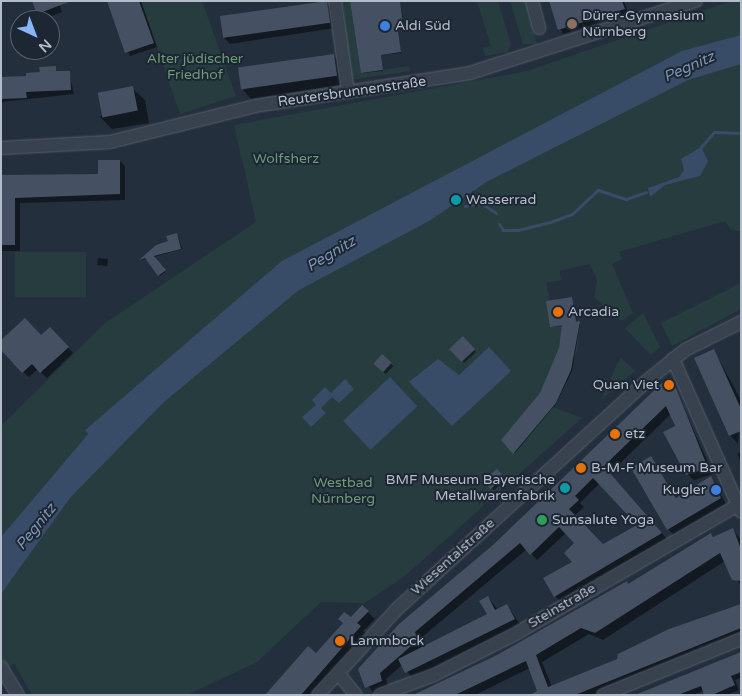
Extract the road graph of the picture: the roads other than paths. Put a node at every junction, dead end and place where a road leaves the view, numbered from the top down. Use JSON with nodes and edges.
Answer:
{"nodes":[{"id":1,"x":335,"y":1,"type":"edge"},
{"id":2,"x":532,"y":1,"type":"edge"},
{"id":3,"x":696,"y":1,"type":"edge"},
{"id":4,"x":540,"y":28,"type":"dead end"},
{"id":5,"x":348,"y":92,"type":"junction"},
{"id":6,"x":1,"y":148,"type":"edge"},
{"id":7,"x":741,"y":322,"type":"edge"},
{"id":8,"x":673,"y":360,"type":"junction"},
{"id":9,"x":739,"y":509,"type":"edge"},
{"id":10,"x":741,"y":639,"type":"edge"},
{"id":11,"x":5,"y":672,"type":"edge"},
{"id":12,"x":338,"y":673,"type":"junction"},
{"id":13,"x":18,"y":695,"type":"edge"},
{"id":14,"x":318,"y":695,"type":"edge"},
{"id":15,"x":356,"y":695,"type":"edge"},
{"id":16,"x":380,"y":695,"type":"edge"},
{"id":17,"x":603,"y":695,"type":"edge"}],
"edges":[{"from":1,"to":5,"type":"street"},
{"from":2,"to":4,"type":"street"},
{"from":3,"to":5,"type":"street","name":"Reutersbrunnenstraße"},
{"from":5,"to":6,"type":"street","name":"Reutersbrunnenstraße"},
{"from":7,"to":8,"type":"street","name":"Wiesentalstraße"},
{"from":8,"to":9,"type":"street"},
{"from":8,"to":12,"type":"street","name":"Wiesentalstraße"},
{"from":9,"to":16,"type":"street","name":"Steinstraße"},
{"from":10,"to":17,"type":"street"},
{"from":11,"to":13,"type":"street"},
{"from":12,"to":14,"type":"street","name":"Wiesentalstraße"},
{"from":12,"to":15,"type":"street"}]}
